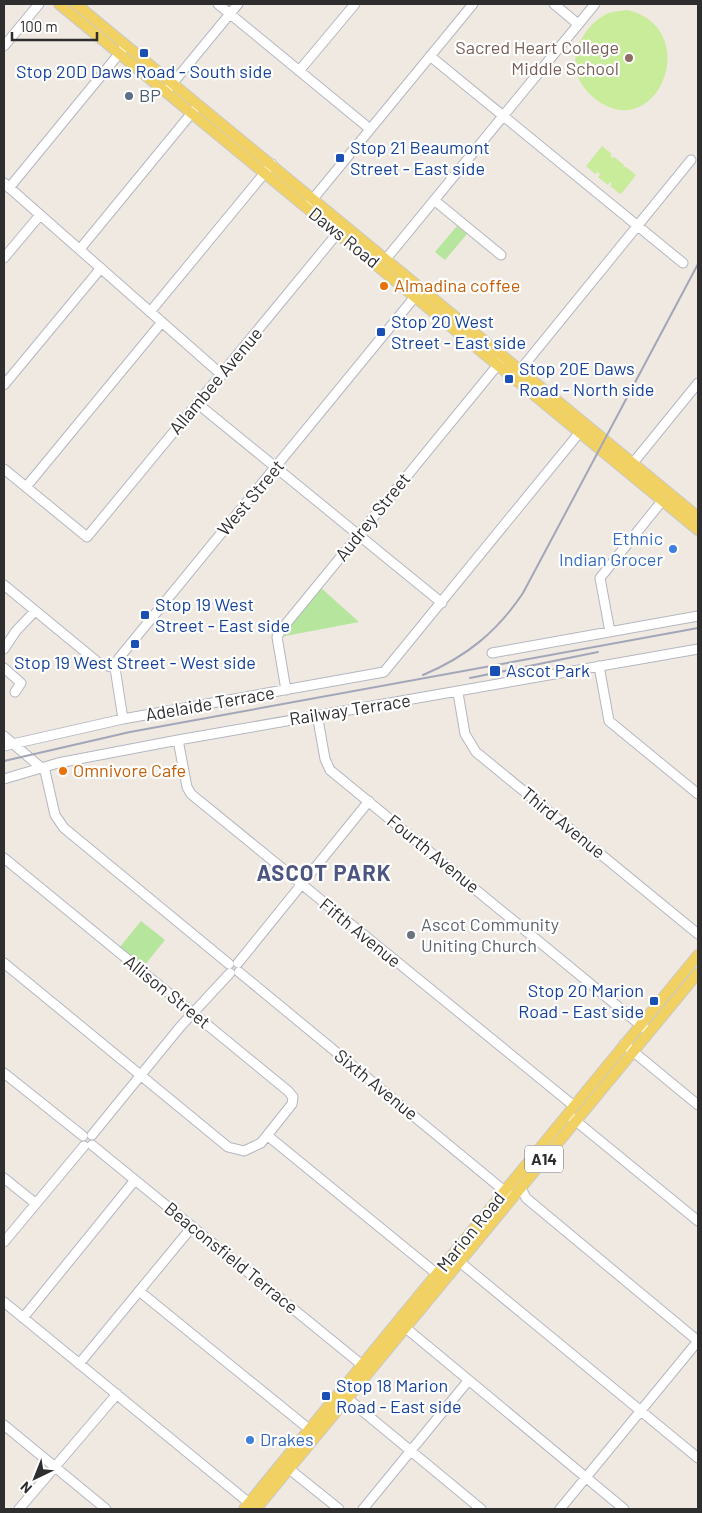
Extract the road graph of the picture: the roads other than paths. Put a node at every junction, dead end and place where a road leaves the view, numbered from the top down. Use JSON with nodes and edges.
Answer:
{"nodes":[{"id":1,"x":39,"y":4,"type":"edge"},
{"id":2,"x":59,"y":4,"type":"edge"},
{"id":3,"x":76,"y":4,"type":"edge"},
{"id":4,"x":218,"y":4,"type":"edge"},
{"id":5,"x":238,"y":4,"type":"edge"},
{"id":6,"x":355,"y":4,"type":"edge"},
{"id":7,"x":473,"y":4,"type":"edge"},
{"id":8,"x":554,"y":4,"type":"edge"},
{"id":9,"x":595,"y":4,"type":"edge"},
{"id":10,"x":230,"y":14,"type":"junction"},
{"id":11,"x":578,"y":24,"type":"junction"},
{"id":12,"x":126,"y":45,"type":"junction"},
{"id":13,"x":4,"y":46,"type":"edge"},
{"id":14,"x":120,"y":54,"type":"junction"},
{"id":15,"x":430,"y":56,"type":"junction"},
{"id":16,"x":300,"y":71,"type":"junction"},
{"id":17,"x":173,"y":83,"type":"junction"},
{"id":18,"x":166,"y":92,"type":"junction"},
{"id":19,"x":198,"y":104,"type":"junction"},
{"id":20,"x":192,"y":113,"type":"junction"},
{"id":21,"x":503,"y":116,"type":"junction"},
{"id":22,"x":370,"y":129,"type":"junction"},
{"id":23,"x":691,"y":160,"type":"dead end"},
{"id":24,"x":272,"y":164,"type":"junction"},
{"id":25,"x":265,"y":173,"type":"junction"},
{"id":26,"x":6,"y":185,"type":"edge"},
{"id":27,"x":313,"y":198,"type":"junction"},
{"id":28,"x":434,"y":200,"type":"junction"},
{"id":29,"x":306,"y":207,"type":"junction"},
{"id":30,"x":40,"y":214,"type":"junction"},
{"id":31,"x":638,"y":226,"type":"junction"},
{"id":32,"x":341,"y":229,"type":"junction"},
{"id":33,"x":80,"y":250,"type":"junction"},
{"id":34,"x":501,"y":255,"type":"dead end"},
{"id":35,"x":4,"y":258,"type":"edge"},
{"id":36,"x":386,"y":259,"type":"junction"},
{"id":37,"x":683,"y":264,"type":"dead end"},
{"id":38,"x":101,"y":268,"type":"junction"},
{"id":39,"x":419,"y":292,"type":"junction"},
{"id":40,"x":150,"y":312,"type":"junction"},
{"id":41,"x":162,"y":322,"type":"junction"},
{"id":42,"x":501,"y":361,"type":"junction"},
{"id":43,"x":222,"y":374,"type":"junction"},
{"id":44,"x":517,"y":374,"type":"junction"},
{"id":45,"x":698,"y":383,"type":"edge"},
{"id":46,"x":4,"y":385,"type":"edge"},
{"id":47,"x":198,"y":404,"type":"junction"},
{"id":48,"x":580,"y":432,"type":"junction"},
{"id":49,"x":633,"y":463,"type":"junction"},
{"id":50,"x":276,"y":468,"type":"junction"},
{"id":51,"x":4,"y":469,"type":"edge"},
{"id":52,"x":26,"y":487,"type":"junction"},
{"id":53,"x":666,"y":497,"type":"junction"},
{"id":54,"x":698,"y":517,"type":"edge"},
{"id":55,"x":698,"y":530,"type":"edge"},
{"id":56,"x":358,"y":534,"type":"junction"},
{"id":57,"x":4,"y":585,"type":"edge"},
{"id":58,"x":442,"y":603,"type":"junction"},
{"id":59,"x":35,"y":611,"type":"junction"},
{"id":60,"x":698,"y":616,"type":"edge"},
{"id":61,"x":610,"y":632,"type":"junction"},
{"id":62,"x":4,"y":649,"type":"edge"},
{"id":63,"x":698,"y":649,"type":"edge"},
{"id":64,"x":492,"y":654,"type":"dead end"},
{"id":65,"x":599,"y":666,"type":"junction"},
{"id":66,"x":4,"y":668,"type":"edge"},
{"id":67,"x":115,"y":668,"type":"junction"},
{"id":68,"x":286,"y":690,"type":"junction"},
{"id":69,"x":15,"y":692,"type":"dead end"},
{"id":70,"x":458,"y":693,"type":"junction"},
{"id":71,"x":317,"y":714,"type":"junction"},
{"id":72,"x":123,"y":719,"type":"junction"},
{"id":73,"x":4,"y":736,"type":"edge"},
{"id":74,"x":37,"y":738,"type":"junction"},
{"id":75,"x":178,"y":740,"type":"junction"},
{"id":76,"x":13,"y":744,"type":"junction"},
{"id":77,"x":4,"y":746,"type":"edge"},
{"id":78,"x":27,"y":754,"type":"junction"},
{"id":79,"x":43,"y":767,"type":"junction"},
{"id":80,"x":4,"y":779,"type":"edge"},
{"id":81,"x":698,"y":794,"type":"edge"},
{"id":82,"x":369,"y":801,"type":"junction"},
{"id":83,"x":4,"y":858,"type":"edge"},
{"id":84,"x":301,"y":884,"type":"junction"},
{"id":85,"x":698,"y":934,"type":"edge"},
{"id":86,"x":698,"y":955,"type":"edge"},
{"id":87,"x":4,"y":963,"type":"edge"},
{"id":88,"x":234,"y":968,"type":"junction"},
{"id":89,"x":683,"y":973,"type":"junction"},
{"id":90,"x":696,"y":980,"type":"edge"},
{"id":91,"x":194,"y":1014,"type":"junction"},
{"id":92,"x":645,"y":1028,"type":"junction"},
{"id":93,"x":624,"y":1044,"type":"junction"},
{"id":94,"x":633,"y":1051,"type":"junction"},
{"id":95,"x":4,"y":1073,"type":"edge"},
{"id":96,"x":140,"y":1076,"type":"junction"},
{"id":97,"x":698,"y":1105,"type":"edge"},
{"id":98,"x":571,"y":1110,"type":"junction"},
{"id":99,"x":576,"y":1121,"type":"junction"},
{"id":100,"x":268,"y":1136,"type":"junction"},
{"id":101,"x":88,"y":1141,"type":"junction"},
{"id":102,"x":4,"y":1178,"type":"edge"},
{"id":103,"x":135,"y":1180,"type":"junction"},
{"id":104,"x":521,"y":1188,"type":"junction"},
{"id":105,"x":509,"y":1194,"type":"junction"},
{"id":106,"x":35,"y":1204,"type":"junction"},
{"id":107,"x":698,"y":1221,"type":"edge"},
{"id":108,"x":192,"y":1226,"type":"junction"},
{"id":109,"x":4,"y":1242,"type":"edge"},
{"id":110,"x":456,"y":1258,"type":"junction"},
{"id":111,"x":437,"y":1274,"type":"junction"},
{"id":112,"x":139,"y":1291,"type":"junction"},
{"id":113,"x":4,"y":1302,"type":"edge"},
{"id":114,"x":23,"y":1318,"type":"junction"},
{"id":115,"x":401,"y":1325,"type":"junction"},
{"id":116,"x":698,"y":1341,"type":"edge"},
{"id":117,"x":79,"y":1364,"type":"junction"},
{"id":118,"x":366,"y":1368,"type":"junction"},
{"id":119,"x":468,"y":1381,"type":"junction"},
{"id":120,"x":117,"y":1394,"type":"junction"},
{"id":121,"x":343,"y":1395,"type":"junction"},
{"id":122,"x":641,"y":1410,"type":"junction"},
{"id":123,"x":4,"y":1424,"type":"edge"},
{"id":124,"x":309,"y":1429,"type":"junction"},
{"id":125,"x":310,"y":1443,"type":"junction"},
{"id":126,"x":410,"y":1451,"type":"junction"},
{"id":127,"x":698,"y":1458,"type":"edge"},
{"id":128,"x":54,"y":1466,"type":"junction"},
{"id":129,"x":288,"y":1468,"type":"junction"},
{"id":130,"x":585,"y":1478,"type":"junction"},
{"id":131,"x":251,"y":1508,"type":"edge"},
{"id":132,"x":19,"y":1509,"type":"edge"},
{"id":133,"x":106,"y":1509,"type":"edge"},
{"id":134,"x":339,"y":1509,"type":"edge"},
{"id":135,"x":363,"y":1509,"type":"edge"},
{"id":136,"x":481,"y":1509,"type":"edge"},
{"id":137,"x":560,"y":1509,"type":"edge"},
{"id":138,"x":624,"y":1509,"type":"edge"}],
"edges":[{"from":1,"to":13,"type":"street"},
{"from":2,"to":14,"type":"main road","name":"Daws Road"},
{"from":3,"to":12,"type":"main road","name":"Daws Road"},
{"from":4,"to":10,"type":"street"},
{"from":5,"to":10,"type":"street"},
{"from":6,"to":16,"type":"street"},
{"from":7,"to":15,"type":"street"},
{"from":8,"to":11,"type":"street"},
{"from":9,"to":11,"type":"street"},
{"from":10,"to":16,"type":"street"},
{"from":10,"to":17,"type":"street"},
{"from":11,"to":21,"type":"street"},
{"from":12,"to":14,"type":"street"},
{"from":12,"to":17,"type":"main road","name":"Daws Road"},
{"from":14,"to":18,"type":"main road","name":"Daws Road"},
{"from":14,"to":26,"type":"street"},
{"from":15,"to":21,"type":"street"},
{"from":15,"to":22,"type":"street"},
{"from":16,"to":22,"type":"street"},
{"from":17,"to":18,"type":"street"},
{"from":17,"to":19,"type":"main road","name":"Daws Road"},
{"from":18,"to":20,"type":"main road","name":"Daws Road"},
{"from":19,"to":20,"type":"street"},
{"from":19,"to":24,"type":"main road","name":"Daws Road"},
{"from":20,"to":25,"type":"main road","name":"Daws Road"},
{"from":20,"to":33,"type":"street"},
{"from":21,"to":28,"type":"street"},
{"from":21,"to":31,"type":"street"},
{"from":22,"to":27,"type":"street"},
{"from":23,"to":31,"type":"street"},
{"from":24,"to":25,"type":"street"},
{"from":24,"to":27,"type":"main road","name":"Daws Road"},
{"from":25,"to":29,"type":"main road","name":"Daws Road"},
{"from":25,"to":40,"type":"street"},
{"from":26,"to":30,"type":"street"},
{"from":27,"to":29,"type":"street"},
{"from":27,"to":32,"type":"main road","name":"Daws Road"},
{"from":28,"to":34,"type":"street"},
{"from":28,"to":36,"type":"street"},
{"from":29,"to":32,"type":"main road","name":"Daws Road"},
{"from":30,"to":33,"type":"street"},
{"from":30,"to":35,"type":"street"},
{"from":31,"to":37,"type":"street"},
{"from":31,"to":44,"type":"street"},
{"from":32,"to":36,"type":"main road","name":"Daws Road"},
{"from":32,"to":39,"type":"main road","name":"Daws Road"},
{"from":32,"to":43,"type":"street","name":"Allambee Avenue"},
{"from":33,"to":38,"type":"street"},
{"from":36,"to":39,"type":"main road","name":"Daws Road"},
{"from":38,"to":40,"type":"street"},
{"from":38,"to":46,"type":"street"},
{"from":39,"to":42,"type":"main road","name":"Daws Road"},
{"from":39,"to":50,"type":"street","name":"West Street"},
{"from":40,"to":41,"type":"street"},
{"from":41,"to":43,"type":"street"},
{"from":41,"to":52,"type":"street"},
{"from":42,"to":44,"type":"main road","name":"Daws Road"},
{"from":42,"to":56,"type":"street","name":"Audrey Street"},
{"from":43,"to":47,"type":"street","name":"Allambee Avenue"},
{"from":44,"to":48,"type":"main road","name":"Daws Road"},
{"from":44,"to":49,"type":"main road","name":"Daws Road"},
{"from":45,"to":49,"type":"street"},
{"from":47,"to":50,"type":"street"},
{"from":47,"to":52,"type":"street","name":"Allambee Avenue"},
{"from":48,"to":53,"type":"main road","name":"Daws Road"},
{"from":48,"to":58,"type":"street"},
{"from":49,"to":53,"type":"main road","name":"Daws Road"},
{"from":50,"to":56,"type":"street"},
{"from":50,"to":67,"type":"street","name":"West Street"},
{"from":51,"to":52,"type":"street"},
{"from":53,"to":54,"type":"main road","name":"Daws Road"},
{"from":53,"to":55,"type":"main road","name":"Daws Road"},
{"from":53,"to":61,"type":"street"},
{"from":56,"to":58,"type":"street"},
{"from":56,"to":68,"type":"street","name":"Audrey Street"},
{"from":57,"to":59,"type":"street"},
{"from":58,"to":68,"type":"street","name":"Adelaide Terrace"},
{"from":59,"to":62,"type":"street"},
{"from":59,"to":67,"type":"street"},
{"from":60,"to":61,"type":"street"},
{"from":61,"to":64,"type":"street"},
{"from":63,"to":65,"type":"street","name":"Railway Terrace"},
{"from":65,"to":70,"type":"street","name":"Railway Terrace"},
{"from":65,"to":81,"type":"street"},
{"from":66,"to":69,"type":"street"},
{"from":67,"to":72,"type":"street"},
{"from":68,"to":72,"type":"street","name":"Adelaide Terrace"},
{"from":70,"to":71,"type":"street","name":"Railway Terrace"},
{"from":70,"to":85,"type":"street","name":"Third Avenue"},
{"from":71,"to":75,"type":"street","name":"Railway Terrace"},
{"from":71,"to":82,"type":"street","name":"Fourth Avenue"},
{"from":72,"to":74,"type":"street","name":"Adelaide Terrace"},
{"from":73,"to":76,"type":"street"},
{"from":74,"to":76,"type":"street","name":"Adelaide Terrace"},
{"from":74,"to":78,"type":"street"},
{"from":75,"to":79,"type":"street","name":"Railway Terrace"},
{"from":75,"to":84,"type":"street","name":"Fifth Avenue"},
{"from":76,"to":77,"type":"street","name":"Adelaide Terrace"},
{"from":76,"to":78,"type":"street"},
{"from":78,"to":79,"type":"street"},
{"from":79,"to":80,"type":"street","name":"Railway Terrace"},
{"from":79,"to":88,"type":"street","name":"Sixth Avenue"},
{"from":82,"to":84,"type":"street"},
{"from":82,"to":92,"type":"street","name":"Fourth Avenue"},
{"from":83,"to":91,"type":"street","name":"Allison Street"},
{"from":84,"to":88,"type":"street"},
{"from":84,"to":98,"type":"street","name":"Fifth Avenue"},
{"from":86,"to":89,"type":"main road","name":"Marion Road","number":"A14"},
{"from":87,"to":96,"type":"street"},
{"from":88,"to":91,"type":"street"},
{"from":88,"to":105,"type":"street","name":"Sixth Avenue"},
{"from":89,"to":90,"type":"street"},
{"from":89,"to":92,"type":"main road","name":"Marion Road","number":"A14"},
{"from":90,"to":92,"type":"main road","name":"Marion Road","number":"A14"},
{"from":91,"to":96,"type":"street"},
{"from":91,"to":100,"type":"street","name":"Allison Street"},
{"from":92,"to":93,"type":"main road","name":"Marion Road","number":"A14"},
{"from":92,"to":94,"type":"main road","name":"Marion Road","number":"A14"},
{"from":93,"to":94,"type":"street"},
{"from":93,"to":98,"type":"main road","name":"Marion Road","number":"A14"},
{"from":94,"to":97,"type":"street"},
{"from":94,"to":99,"type":"main road","name":"Marion Road","number":"A14"},
{"from":95,"to":101,"type":"street","name":"Beaconsfield Terrace"},
{"from":96,"to":100,"type":"street"},
{"from":96,"to":101,"type":"street"},
{"from":98,"to":99,"type":"street","name":"Fifth Avenue"},
{"from":98,"to":105,"type":"main road","name":"Marion Road","number":"A14"},
{"from":99,"to":104,"type":"main road","name":"Marion Road","number":"A14"},
{"from":99,"to":107,"type":"street","name":"Fifth Avenue"},
{"from":100,"to":111,"type":"street"},
{"from":101,"to":103,"type":"street","name":"Beaconsfield Terrace"},
{"from":101,"to":106,"type":"street"},
{"from":102,"to":106,"type":"street"},
{"from":103,"to":108,"type":"street","name":"Beaconsfield Terrace"},
{"from":103,"to":114,"type":"street"},
{"from":104,"to":105,"type":"main road","name":"Marion Road","number":"A14"},
{"from":104,"to":116,"type":"street"},
{"from":105,"to":110,"type":"main road","name":"Marion Road","number":"A14"},
{"from":106,"to":109,"type":"street"},
{"from":108,"to":112,"type":"street"},
{"from":108,"to":118,"type":"street","name":"Beaconsfield Terrace"},
{"from":110,"to":111,"type":"main road","name":"Marion Road","number":"A14"},
{"from":110,"to":115,"type":"main road","name":"Marion Road","number":"A14"},
{"from":110,"to":122,"type":"street"},
{"from":111,"to":115,"type":"main road","name":"Marion Road","number":"A14"},
{"from":112,"to":117,"type":"street"},
{"from":112,"to":124,"type":"street"},
{"from":113,"to":114,"type":"street"},
{"from":114,"to":117,"type":"street"},
{"from":115,"to":118,"type":"main road","name":"Marion Road","number":"A14"},
{"from":115,"to":119,"type":"street"},
{"from":116,"to":122,"type":"street"},
{"from":117,"to":120,"type":"street"},
{"from":118,"to":121,"type":"main road","name":"Marion Road","number":"A14"},
{"from":119,"to":126,"type":"street"},
{"from":119,"to":130,"type":"street"},
{"from":120,"to":128,"type":"street"},
{"from":120,"to":131,"type":"street"},
{"from":121,"to":124,"type":"main road","name":"Marion Road","number":"A14"},
{"from":121,"to":125,"type":"main road","name":"Marion Road","number":"A14"},
{"from":121,"to":126,"type":"street"},
{"from":122,"to":127,"type":"street"},
{"from":122,"to":130,"type":"street"},
{"from":123,"to":128,"type":"street"},
{"from":124,"to":125,"type":"main road"},
{"from":124,"to":131,"type":"main road","name":"Marion Road","number":"A14"},
{"from":125,"to":129,"type":"main road","name":"Marion Road","number":"A14"},
{"from":126,"to":135,"type":"street"},
{"from":126,"to":136,"type":"street"},
{"from":128,"to":132,"type":"street"},
{"from":128,"to":133,"type":"street"},
{"from":129,"to":131,"type":"main road","name":"Marion Road","number":"A14"},
{"from":129,"to":134,"type":"street"},
{"from":130,"to":137,"type":"street"},
{"from":130,"to":138,"type":"street"}]}
